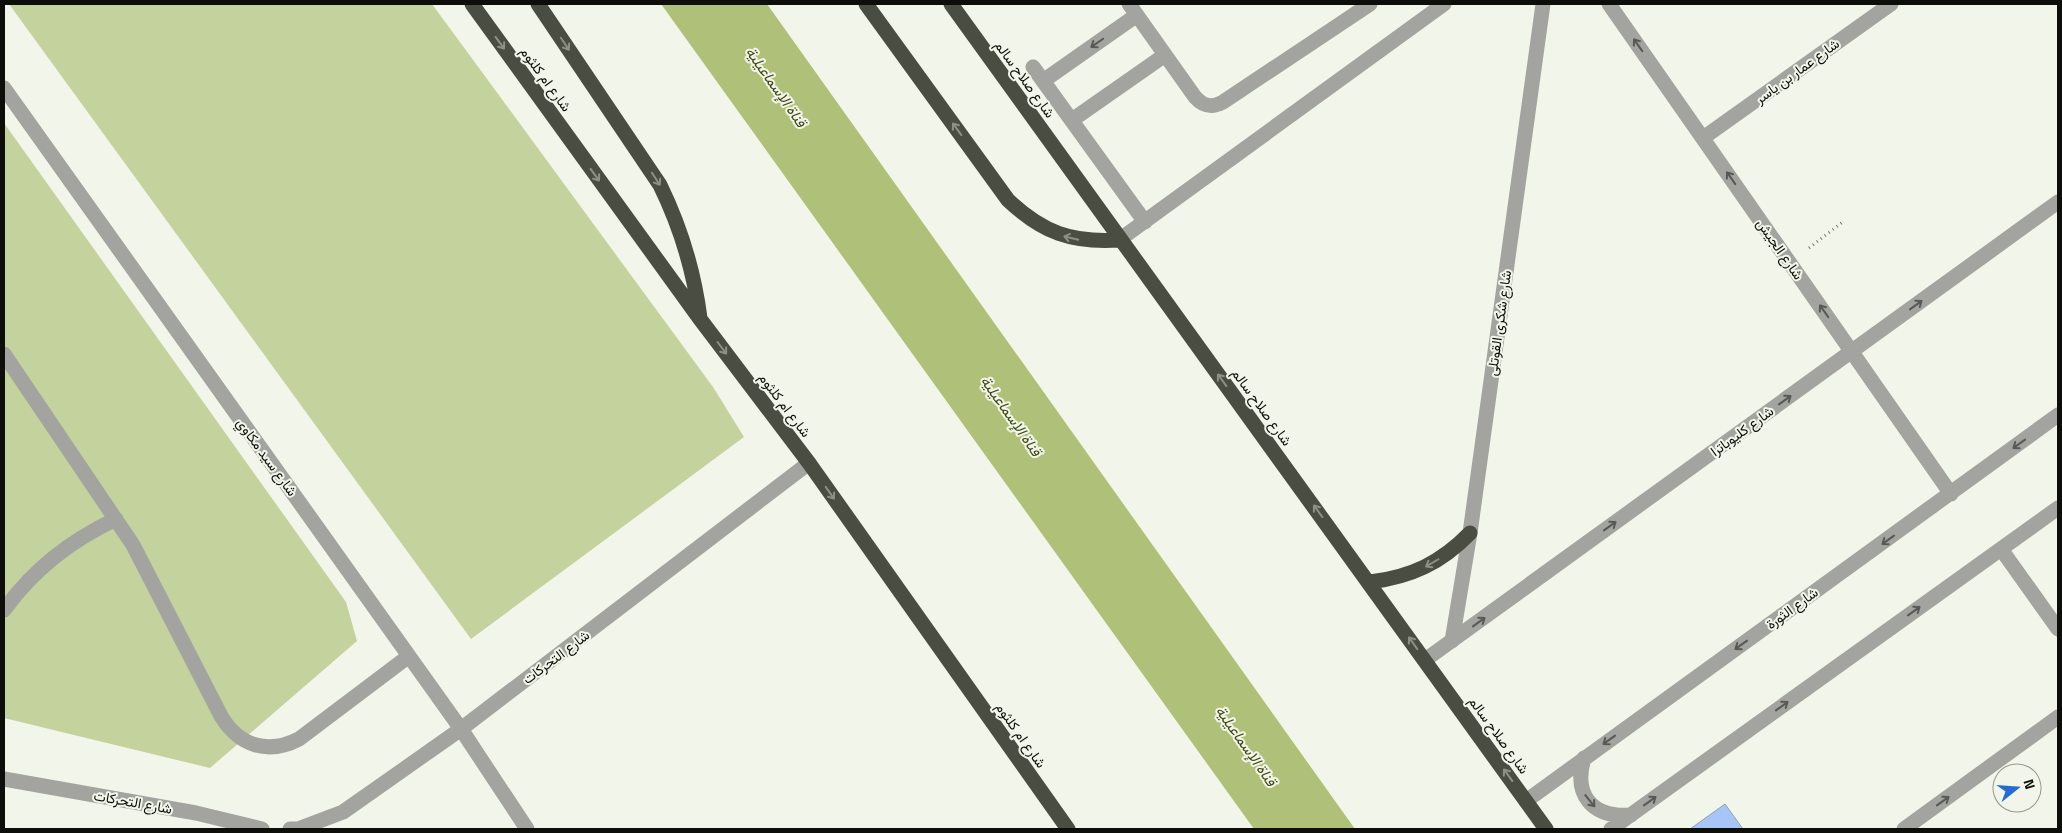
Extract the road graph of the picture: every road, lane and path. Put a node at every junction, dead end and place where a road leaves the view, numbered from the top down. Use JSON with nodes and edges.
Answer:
{"nodes":[{"id":1,"x":472,"y":4,"type":"edge"},
{"id":2,"x":538,"y":4,"type":"edge"},
{"id":3,"x":866,"y":4,"type":"edge"},
{"id":4,"x":951,"y":4,"type":"edge"},
{"id":5,"x":1370,"y":4,"type":"edge"},
{"id":6,"x":1444,"y":4,"type":"edge"},
{"id":7,"x":1543,"y":4,"type":"edge"},
{"id":8,"x":1609,"y":4,"type":"edge"},
{"id":9,"x":1891,"y":4,"type":"edge"},
{"id":10,"x":1133,"y":9,"type":"edge"},
{"id":11,"x":1165,"y":55,"type":"junction"},
{"id":12,"x":1033,"y":67,"type":"dead end"},
{"id":13,"x":1043,"y":81,"type":"junction"},
{"id":14,"x":4,"y":88,"type":"edge"},
{"id":15,"x":1072,"y":120,"type":"junction"},
{"id":16,"x":1703,"y":138,"type":"junction"},
{"id":17,"x":2058,"y":202,"type":"edge"},
{"id":18,"x":1145,"y":222,"type":"junction"},
{"id":19,"x":1844,"y":222,"type":"dead end"},
{"id":20,"x":1119,"y":240,"type":"junction"},
{"id":21,"x":1790,"y":262,"type":"junction"},
{"id":22,"x":700,"y":319,"type":"junction"},
{"id":23,"x":1852,"y":351,"type":"junction"},
{"id":24,"x":4,"y":354,"type":"edge"},
{"id":25,"x":2058,"y":415,"type":"edge"},
{"id":26,"x":809,"y":463,"type":"junction"},
{"id":27,"x":1951,"y":494,"type":"junction"},
{"id":28,"x":2058,"y":508,"type":"edge"},
{"id":29,"x":116,"y":520,"type":"junction"},
{"id":30,"x":1470,"y":533,"type":"junction"},
{"id":31,"x":2001,"y":549,"type":"junction"},
{"id":32,"x":1370,"y":582,"type":"junction"},
{"id":33,"x":4,"y":610,"type":"edge"},
{"id":34,"x":2058,"y":629,"type":"edge"},
{"id":35,"x":1452,"y":641,"type":"junction"},
{"id":36,"x":409,"y":656,"type":"junction"},
{"id":37,"x":1425,"y":660,"type":"junction"},
{"id":38,"x":2058,"y":717,"type":"edge"},
{"id":39,"x":461,"y":729,"type":"junction"},
{"id":40,"x":1584,"y":758,"type":"junction"},
{"id":41,"x":4,"y":779,"type":"edge"},
{"id":42,"x":1526,"y":801,"type":"junction"},
{"id":43,"x":1631,"y":815,"type":"junction"},
{"id":44,"x":262,"y":829,"type":"edge"},
{"id":45,"x":290,"y":829,"type":"edge"},
{"id":46,"x":527,"y":829,"type":"edge"},
{"id":47,"x":1068,"y":829,"type":"edge"},
{"id":48,"x":1546,"y":829,"type":"edge"},
{"id":49,"x":1611,"y":829,"type":"edge"},
{"id":50,"x":1904,"y":829,"type":"edge"}],
"edges":[{"from":1,"to":22,"type":"highway","name":"شارع ام كلثوم","one_way":true},
{"from":2,"to":22,"type":"highway","one_way":true},
{"from":20,"to":3,"type":"highway","one_way":true},
{"from":4,"to":20,"type":"highway","name":"شارع صلاح سالم"},
{"from":5,"to":11,"type":"street"},
{"from":6,"to":18,"type":"street"},
{"from":7,"to":30,"type":"street","name":"شارع شكرى القوتلى"},
{"from":16,"to":8,"type":"street","name":"شارع الجيش","one_way":true},
{"from":9,"to":16,"type":"street","name":"شارع عمار بن ياسر"},
{"from":10,"to":11,"type":"street"},
{"from":10,"to":13,"type":"street","one_way":true},
{"from":11,"to":15,"type":"street"},
{"from":12,"to":13,"type":"street"},
{"from":13,"to":15,"type":"street"},
{"from":14,"to":36,"type":"street","name":"شارع سيد مكاوي"},
{"from":15,"to":18,"type":"street"},
{"from":21,"to":16,"type":"street","name":"شارع الجيش","one_way":true},
{"from":23,"to":17,"type":"street","name":"شارع كليوباترا","one_way":true},
{"from":18,"to":20,"type":"street"},
{"from":19,"to":21,"type":"path"},
{"from":32,"to":20,"type":"highway","name":"شارع صلاح سالم","one_way":true},
{"from":23,"to":21,"type":"street","name":"شارع الجيش","one_way":true},
{"from":22,"to":26,"type":"highway","name":"شارع ام كلثوم","one_way":true},
{"from":23,"to":27,"type":"street","name":"شارع الجيش"},
{"from":35,"to":23,"type":"street","name":"شارع كليوباترا","one_way":true},
{"from":24,"to":29,"type":"street"},
{"from":25,"to":27,"type":"street","name":"شارع الثورة","one_way":true},
{"from":26,"to":39,"type":"street","name":"شارع التحركات"},
{"from":26,"to":47,"type":"highway","name":"شارع ام كلثوم","one_way":true},
{"from":27,"to":40,"type":"street","name":"شارع الثورة","one_way":true},
{"from":28,"to":31,"type":"street"},
{"from":29,"to":33,"type":"street"},
{"from":29,"to":36,"type":"street"},
{"from":30,"to":32,"type":"highway","one_way":true},
{"from":30,"to":35,"type":"street","name":"شارع شكرى القوتلى"},
{"from":31,"to":34,"type":"street"},
{"from":43,"to":31,"type":"street","one_way":true},
{"from":37,"to":32,"type":"highway","name":"شارع صلاح سالم","one_way":true},
{"from":35,"to":37,"type":"street","name":"شارع كليوباترا"},
{"from":36,"to":39,"type":"street","name":"شارع سيد مكاوي"},
{"from":42,"to":37,"type":"highway","name":"شارع صلاح سالم","one_way":true},
{"from":50,"to":38,"type":"street","one_way":true},
{"from":39,"to":45,"type":"street","name":"شارع التحركات"},
{"from":39,"to":46,"type":"street","name":"شارع سيد مكاوي"},
{"from":40,"to":42,"type":"street","name":"شارع الثورة"},
{"from":40,"to":43,"type":"street","one_way":true},
{"from":41,"to":44,"type":"street","name":"شارع التحركات"},
{"from":42,"to":48,"type":"highway","name":"شارع صلاح سالم"},
{"from":43,"to":49,"type":"street"}]}
